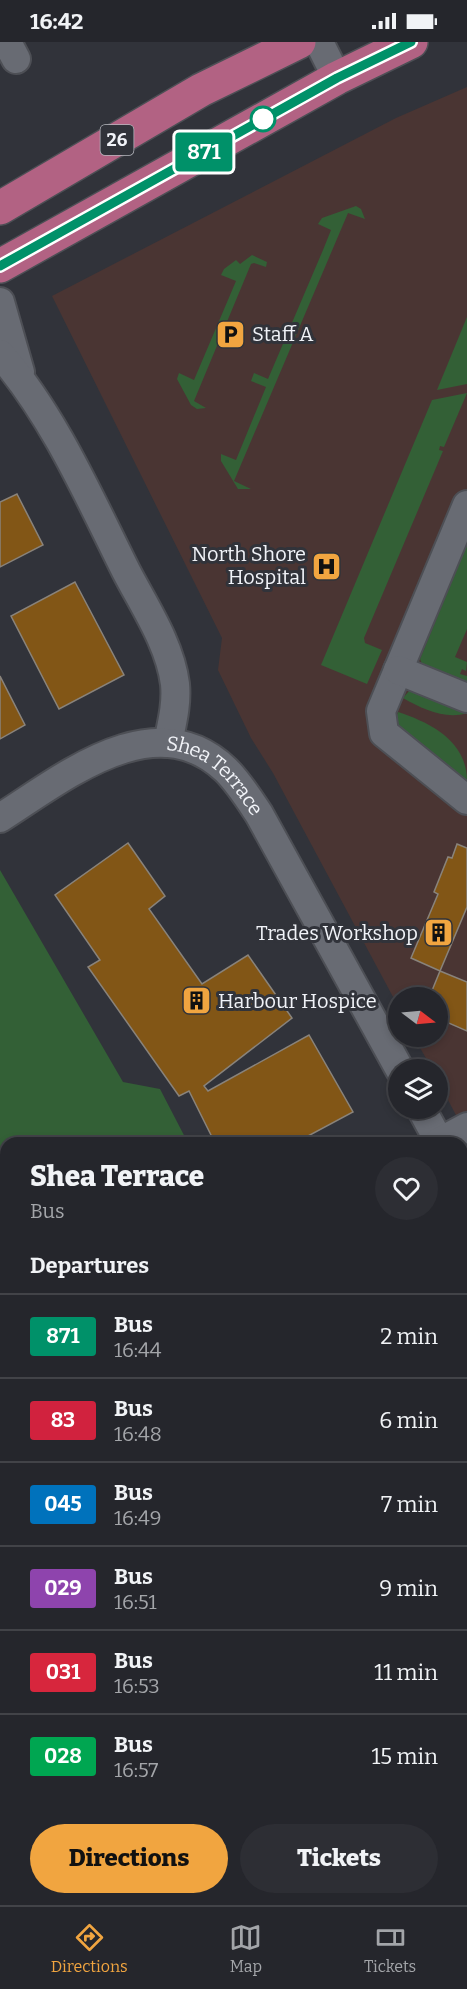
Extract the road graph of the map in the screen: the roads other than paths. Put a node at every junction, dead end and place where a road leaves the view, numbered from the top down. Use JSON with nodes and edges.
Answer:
{"nodes":[{"id":1,"x":244,"y":42,"type":"edge"},
{"id":2,"x":299,"y":42,"type":"edge"},
{"id":3,"x":319,"y":42,"type":"edge"},
{"id":4,"x":411,"y":42,"type":"edge"},
{"id":5,"x":366,"y":51,"type":"edge"},
{"id":6,"x":337,"y":78,"type":"junction"},
{"id":7,"x":201,"y":90,"type":"junction"},
{"id":8,"x":0,"y":208,"type":"edge"},
{"id":9,"x":0,"y":266,"type":"edge"},
{"id":10,"x":0,"y":302,"type":"edge"},
{"id":11,"x":0,"y":354,"type":"edge"},
{"id":12,"x":21,"y":378,"type":"junction"},
{"id":13,"x":467,"y":506,"type":"edge"},
{"id":14,"x":398,"y":670,"type":"junction"},
{"id":15,"x":467,"y":698,"type":"edge"},
{"id":16,"x":168,"y":743,"type":"junction"},
{"id":17,"x":467,"y":800,"type":"edge"},
{"id":18,"x":0,"y":818,"type":"edge"},
{"id":19,"x":394,"y":1059,"type":"edge"},
{"id":20,"x":427,"y":1119,"type":"edge"},
{"id":21,"x":467,"y":1127,"type":"edge"},
{"id":22,"x":436,"y":1137,"type":"edge"},
{"id":23,"x":448,"y":1137,"type":"edge"}],
"edges":[{"from":1,"to":7,"type":"main road"},
{"from":2,"to":7,"type":"main road","number":"26"},
{"from":3,"to":6,"type":"street"},
{"from":4,"to":5,"type":"main road"},
{"from":5,"to":6,"type":"main road"},
{"from":6,"to":9,"type":"main road"},
{"from":7,"to":8,"type":"main road","number":"26"},
{"from":10,"to":12,"type":"street","name":"Shea Terrace"},
{"from":11,"to":12,"type":"street","name":"Shea Terrace"},
{"from":12,"to":16,"type":"street","name":"Shea Terrace"},
{"from":13,"to":14,"type":"street"},
{"from":14,"to":15,"type":"street"},
{"from":14,"to":17,"type":"street"},
{"from":16,"to":18,"type":"street"},
{"from":16,"to":19,"type":"street","name":"Shea Terrace"},
{"from":20,"to":22,"type":"street"},
{"from":21,"to":23,"type":"street"}]}
